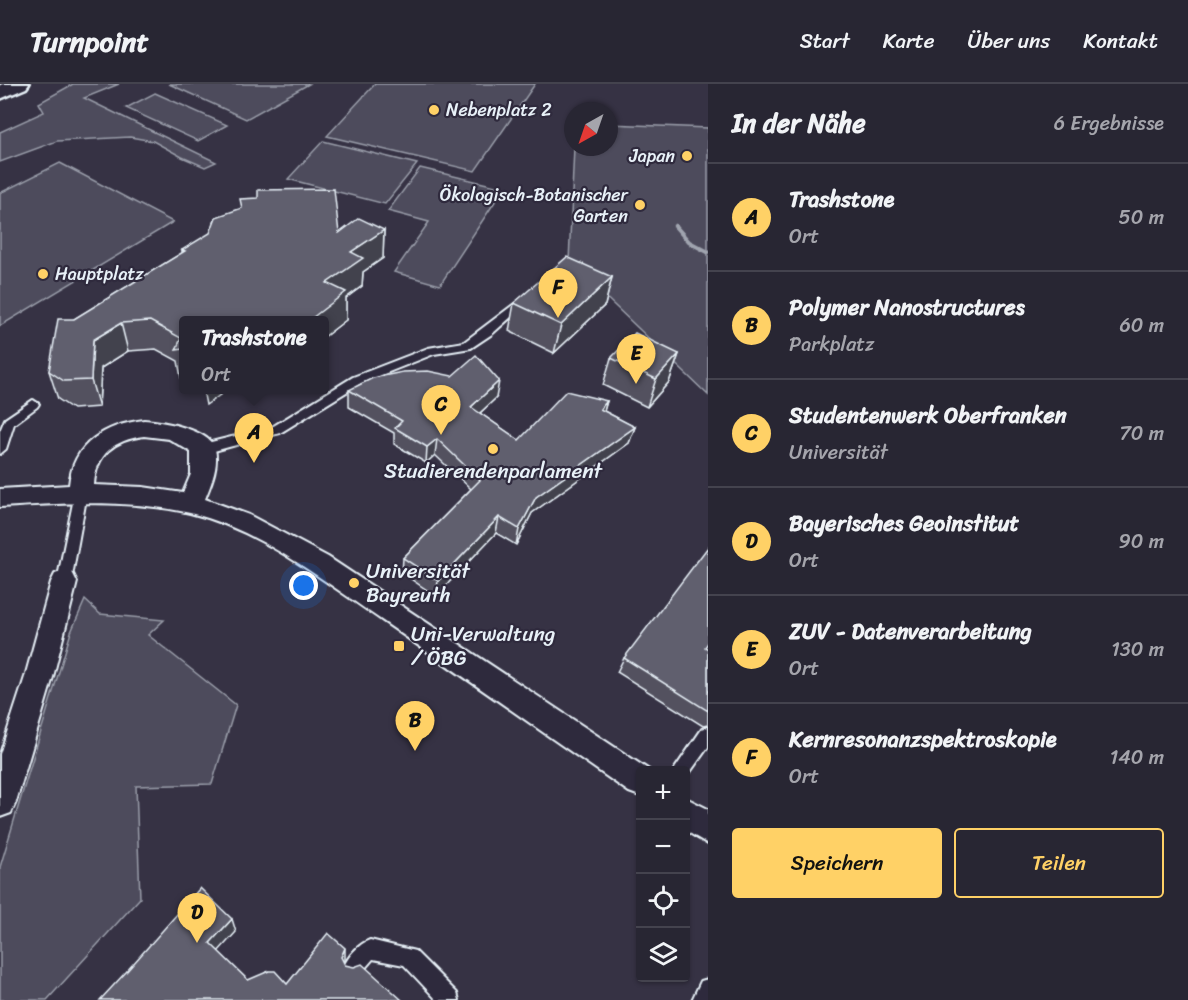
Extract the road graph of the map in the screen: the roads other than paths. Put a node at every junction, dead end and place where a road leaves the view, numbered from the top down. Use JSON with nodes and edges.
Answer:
{"nodes":[{"id":1,"x":17,"y":84,"type":"edge"},
{"id":2,"x":0,"y":91,"type":"edge"},
{"id":3,"x":533,"y":294,"type":"edge"},
{"id":4,"x":33,"y":404,"type":"dead end"},
{"id":5,"x":0,"y":449,"type":"edge"},
{"id":6,"x":203,"y":449,"type":"junction"},
{"id":7,"x":81,"y":493,"type":"junction"},
{"id":8,"x":0,"y":498,"type":"edge"},
{"id":9,"x":191,"y":504,"type":"junction"},
{"id":10,"x":63,"y":582,"type":"joint"},
{"id":11,"x":708,"y":734,"type":"edge"},
{"id":12,"x":686,"y":766,"type":"edge"},
{"id":13,"x":636,"y":779,"type":"edge"},
{"id":14,"x":0,"y":802,"type":"edge"},
{"id":15,"x":690,"y":816,"type":"edge"},
{"id":16,"x":708,"y":828,"type":"edge"},
{"id":17,"x":353,"y":967,"type":"edge"},
{"id":18,"x":708,"y":988,"type":"edge"},
{"id":19,"x":450,"y":1000,"type":"edge"},
{"id":20,"x":701,"y":1000,"type":"edge"}],
"edges":[{"from":1,"to":2,"type":"main road"},
{"from":3,"to":6,"type":"lane"},
{"from":4,"to":5,"type":"lane"},
{"from":6,"to":7,"type":"street"},
{"from":6,"to":9,"type":"street"},
{"from":7,"to":8,"type":"street"},
{"from":7,"to":9,"type":"street"},
{"from":7,"to":10,"type":"lane"},
{"from":9,"to":13,"type":"street"},
{"from":10,"to":14,"type":"street"},
{"from":11,"to":12,"type":"lane"},
{"from":15,"to":16,"type":"street"},
{"from":17,"to":19,"type":"lane"},
{"from":18,"to":20,"type":"lane"}]}
